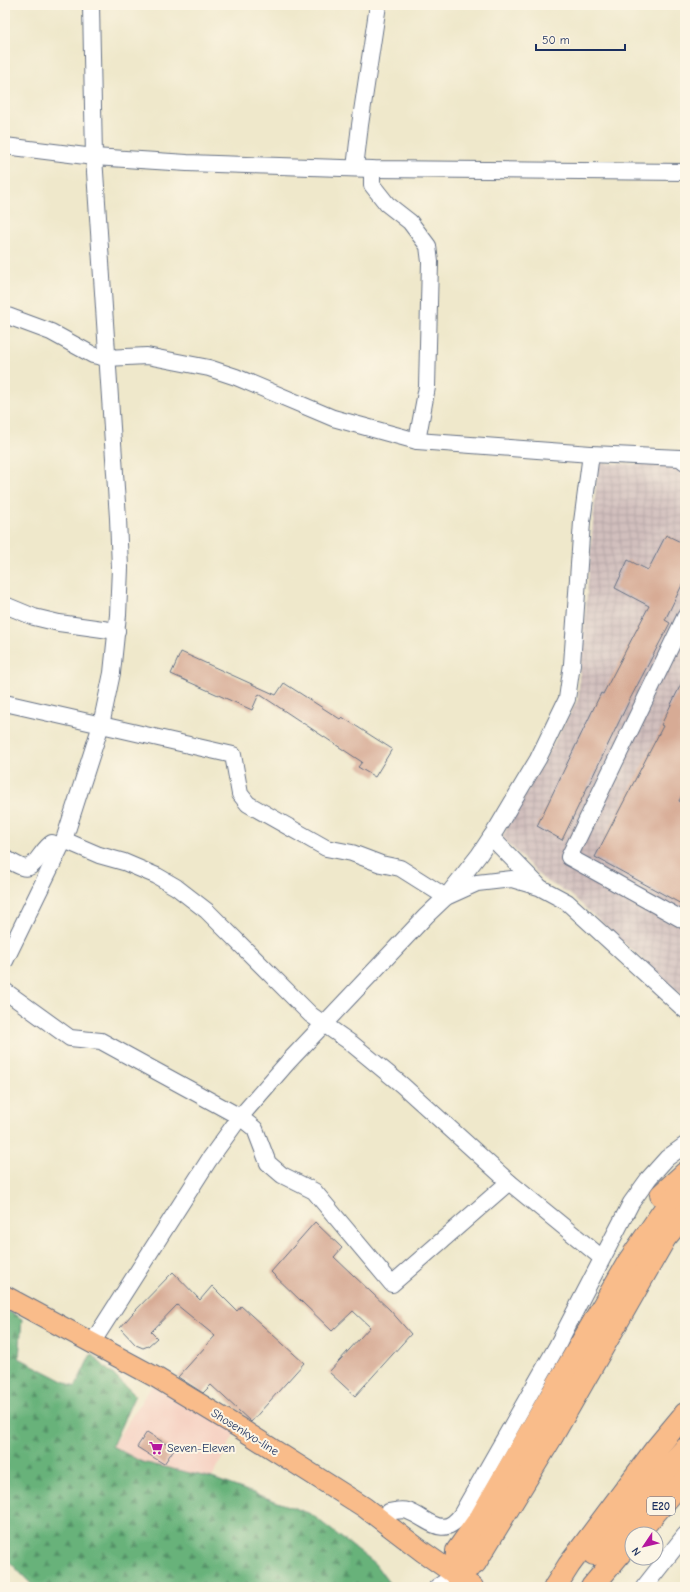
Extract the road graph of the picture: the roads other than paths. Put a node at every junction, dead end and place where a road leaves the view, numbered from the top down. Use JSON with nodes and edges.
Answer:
{"nodes":[{"id":1,"x":91,"y":5,"type":"edge"},
{"id":2,"x":378,"y":5,"type":"edge"},
{"id":3,"x":5,"y":146,"type":"edge"},
{"id":4,"x":94,"y":157,"type":"junction"},
{"id":5,"x":355,"y":168,"type":"junction"},
{"id":6,"x":372,"y":169,"type":"junction"},
{"id":7,"x":685,"y":172,"type":"edge"},
{"id":8,"x":5,"y":315,"type":"edge"},
{"id":9,"x":106,"y":358,"type":"junction"},
{"id":10,"x":417,"y":441,"type":"junction"},
{"id":11,"x":591,"y":454,"type":"junction"},
{"id":12,"x":685,"y":462,"type":"edge"},
{"id":13,"x":5,"y":605,"type":"edge"},
{"id":14,"x":685,"y":617,"type":"edge"},
{"id":15,"x":117,"y":631,"type":"junction"},
{"id":16,"x":5,"y":703,"type":"edge"},
{"id":17,"x":102,"y":725,"type":"junction"},
{"id":18,"x":491,"y":837,"type":"junction"},
{"id":19,"x":62,"y":843,"type":"junction"},
{"id":20,"x":5,"y":858,"type":"edge"},
{"id":21,"x":539,"y":887,"type":"junction"},
{"id":22,"x":446,"y":897,"type":"junction"},
{"id":23,"x":685,"y":921,"type":"edge"},
{"id":24,"x":5,"y":961,"type":"edge"},
{"id":25,"x":5,"y":991,"type":"edge"},
{"id":26,"x":685,"y":1010,"type":"edge"},
{"id":27,"x":324,"y":1024,"type":"junction"},
{"id":28,"x":240,"y":1117,"type":"junction"},
{"id":29,"x":685,"y":1145,"type":"edge"},
{"id":30,"x":685,"y":1173,"type":"edge"},
{"id":31,"x":509,"y":1182,"type":"junction"},
{"id":32,"x":685,"y":1191,"type":"edge"},
{"id":33,"x":685,"y":1201,"type":"edge"},
{"id":34,"x":685,"y":1214,"type":"edge"},
{"id":35,"x":602,"y":1258,"type":"junction"},
{"id":36,"x":5,"y":1296,"type":"edge"},
{"id":37,"x":92,"y":1343,"type":"junction"},
{"id":38,"x":685,"y":1414,"type":"edge"},
{"id":39,"x":542,"y":1433,"type":"junction"},
{"id":40,"x":685,"y":1449,"type":"edge"},
{"id":41,"x":685,"y":1478,"type":"edge"},
{"id":42,"x":685,"y":1495,"type":"edge"},
{"id":43,"x":384,"y":1522,"type":"junction"},
{"id":44,"x":644,"y":1526,"type":"edge"},
{"id":45,"x":655,"y":1526,"type":"edge"},
{"id":46,"x":683,"y":1538,"type":"edge"},
{"id":47,"x":624,"y":1549,"type":"edge"},
{"id":48,"x":624,"y":1556,"type":"edge"},
{"id":49,"x":464,"y":1581,"type":"edge"},
{"id":50,"x":593,"y":1586,"type":"edge"},
{"id":51,"x":437,"y":1587,"type":"edge"},
{"id":52,"x":555,"y":1587,"type":"edge"},
{"id":53,"x":567,"y":1587,"type":"edge"},
{"id":54,"x":644,"y":1587,"type":"edge"}],
"edges":[{"from":1,"to":4,"type":"street"},
{"from":2,"to":5,"type":"street"},
{"from":3,"to":4,"type":"street"},
{"from":4,"to":5,"type":"street"},
{"from":4,"to":9,"type":"street"},
{"from":5,"to":6,"type":"street"},
{"from":6,"to":7,"type":"street"},
{"from":6,"to":10,"type":"street"},
{"from":8,"to":9,"type":"street"},
{"from":9,"to":10,"type":"street"},
{"from":9,"to":15,"type":"street"},
{"from":10,"to":11,"type":"street"},
{"from":11,"to":12,"type":"street"},
{"from":11,"to":18,"type":"street"},
{"from":13,"to":15,"type":"street"},
{"from":14,"to":23,"type":"street"},
{"from":15,"to":17,"type":"street"},
{"from":16,"to":17,"type":"street"},
{"from":17,"to":19,"type":"street"},
{"from":17,"to":22,"type":"street"},
{"from":18,"to":21,"type":"street"},
{"from":18,"to":22,"type":"street"},
{"from":19,"to":20,"type":"street"},
{"from":19,"to":24,"type":"street"},
{"from":19,"to":27,"type":"street"},
{"from":21,"to":22,"type":"street"},
{"from":21,"to":26,"type":"street"},
{"from":22,"to":27,"type":"street"},
{"from":25,"to":28,"type":"street"},
{"from":27,"to":28,"type":"street"},
{"from":27,"to":31,"type":"street"},
{"from":28,"to":31,"type":"street"},
{"from":28,"to":37,"type":"street"},
{"from":29,"to":35,"type":"street"},
{"from":30,"to":39,"type":"highway"},
{"from":31,"to":35,"type":"street"},
{"from":32,"to":39,"type":"highway"},
{"from":33,"to":39,"type":"highway"},
{"from":34,"to":39,"type":"highway"},
{"from":35,"to":43,"type":"street"},
{"from":36,"to":37,"type":"main road","name":"Shosenkyo-line"},
{"from":37,"to":43,"type":"main road","name":"Shosenkyo-line"},
{"from":38,"to":52,"type":"highway"},
{"from":39,"to":49,"type":"highway"},
{"from":40,"to":53,"type":"highway","number":"E20"},
{"from":41,"to":44,"type":"highway","number":"E20"},
{"from":42,"to":45,"type":"highway"},
{"from":43,"to":49,"type":"main road","name":"Shosenkyo-line"},
{"from":46,"to":54,"type":"street"},
{"from":47,"to":50,"type":"highway"},
{"from":48,"to":50,"type":"highway"},
{"from":49,"to":51,"type":"street"}]}
